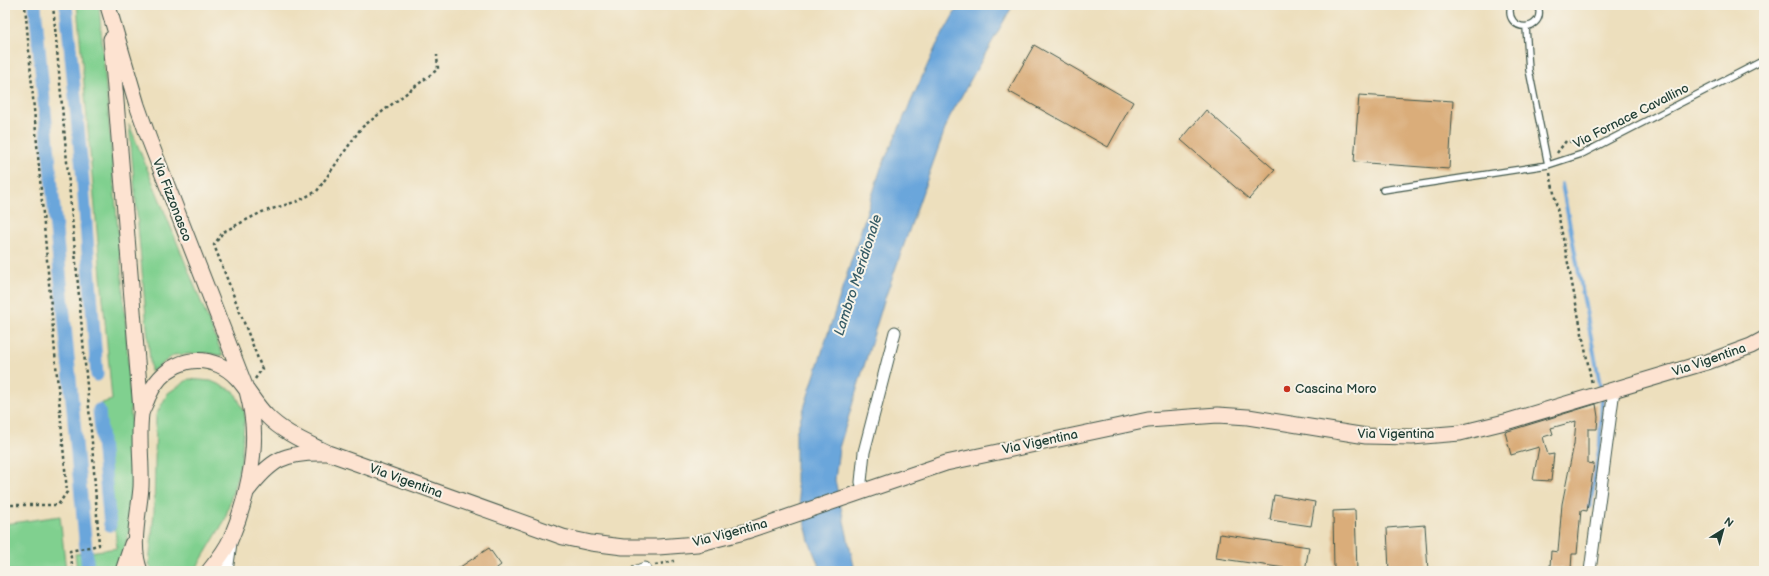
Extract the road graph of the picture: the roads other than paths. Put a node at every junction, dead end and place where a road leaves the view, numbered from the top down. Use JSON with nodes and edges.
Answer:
{"nodes":[{"id":1,"x":1512,"y":5,"type":"edge"},
{"id":2,"x":1538,"y":5,"type":"edge"},
{"id":3,"x":108,"y":6,"type":"edge"},
{"id":4,"x":1526,"y":26,"type":"junction"},
{"id":5,"x":1764,"y":60,"type":"edge"},
{"id":6,"x":1548,"y":165,"type":"junction"},
{"id":7,"x":1383,"y":190,"type":"dead end"},
{"id":8,"x":895,"y":332,"type":"dead end"},
{"id":9,"x":1764,"y":339,"type":"edge"},
{"id":10,"x":247,"y":391,"type":"junction"},
{"id":11,"x":1605,"y":393,"type":"junction"},
{"id":12,"x":141,"y":413,"type":"junction"},
{"id":13,"x":328,"y":453,"type":"junction"},
{"id":14,"x":864,"y":490,"type":"junction"},
{"id":15,"x":246,"y":493,"type":"junction"},
{"id":16,"x":137,"y":530,"type":"junction"},
{"id":17,"x":231,"y":538,"type":"junction"},
{"id":18,"x":123,"y":571,"type":"edge"},
{"id":19,"x":140,"y":571,"type":"edge"},
{"id":20,"x":209,"y":571,"type":"edge"},
{"id":21,"x":226,"y":571,"type":"edge"},
{"id":22,"x":1590,"y":571,"type":"edge"}],
"edges":[{"from":1,"to":4,"type":"lane"},
{"from":2,"to":4,"type":"lane"},
{"from":3,"to":10,"type":"main road","name":"Via Fizzonasco"},
{"from":3,"to":12,"type":"main road","name":"Via Fizzonasco"},
{"from":4,"to":6,"type":"lane"},
{"from":5,"to":6,"type":"lane","name":"Via Fornace Cavallino"},
{"from":6,"to":7,"type":"lane","name":"Via Fornace Cavallino"},
{"from":8,"to":14,"type":"street"},
{"from":9,"to":11,"type":"main road","name":"Via Vigentina"},
{"from":10,"to":12,"type":"main road"},
{"from":10,"to":13,"type":"main road","name":"Via Vigentina"},
{"from":10,"to":15,"type":"main road"},
{"from":11,"to":14,"type":"main road","name":"Via Vigentina"},
{"from":11,"to":22,"type":"street"},
{"from":12,"to":16,"type":"main road","name":"Via Fizzonasco"},
{"from":13,"to":14,"type":"main road","name":"Via Vigentina"},
{"from":13,"to":15,"type":"main road"},
{"from":15,"to":17,"type":"main road"},
{"from":16,"to":18,"type":"main road"},
{"from":16,"to":19,"type":"main road"},
{"from":17,"to":20,"type":"main road"},
{"from":17,"to":21,"type":"street"}]}
